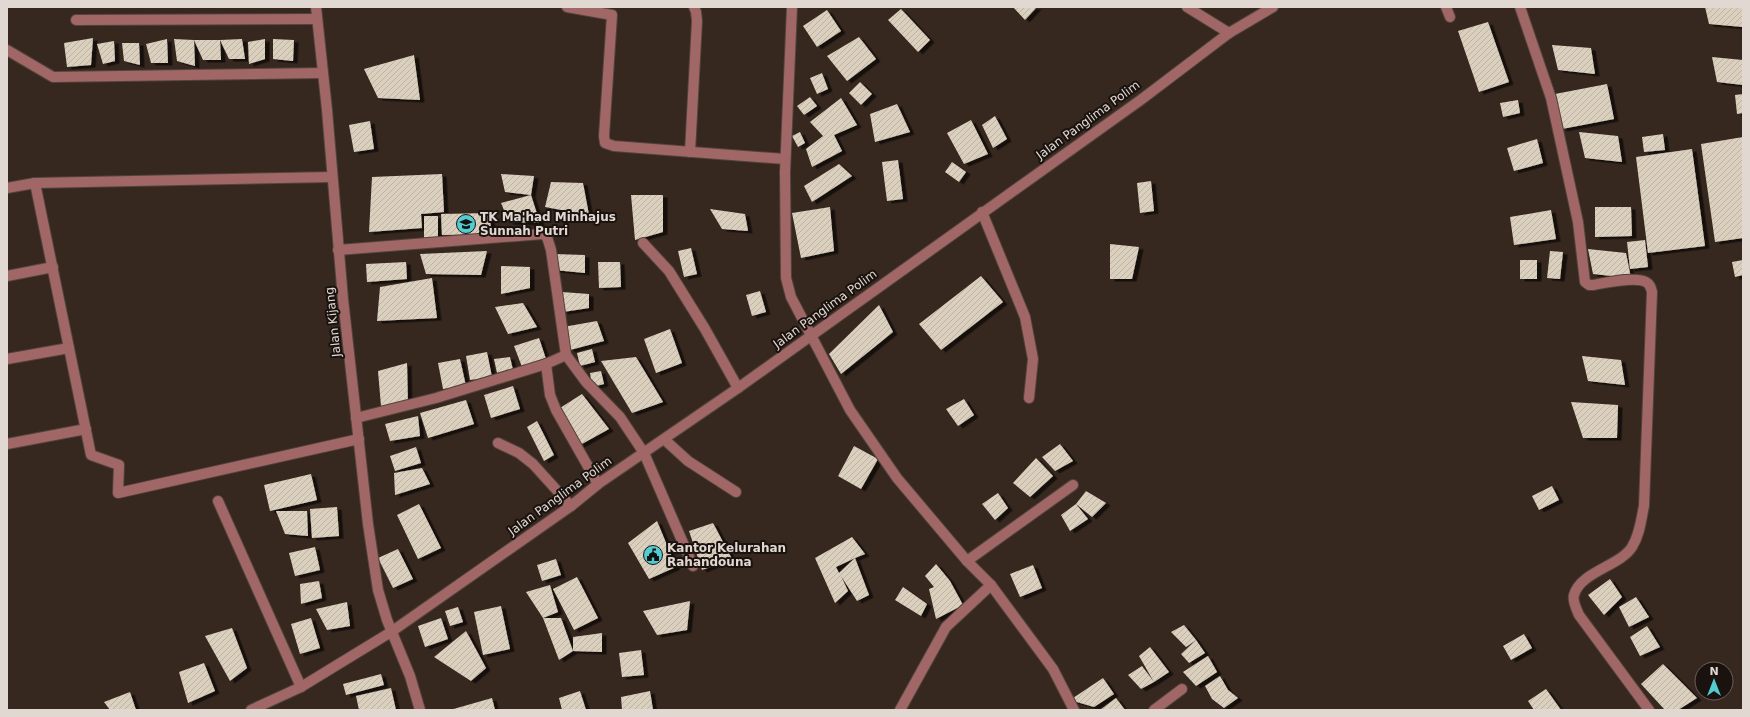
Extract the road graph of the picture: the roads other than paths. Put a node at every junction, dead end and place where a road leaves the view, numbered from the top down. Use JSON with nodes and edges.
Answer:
{"nodes":[{"id":1,"x":316,"y":7,"type":"edge"},
{"id":2,"x":567,"y":7,"type":"edge"},
{"id":3,"x":694,"y":7,"type":"edge"},
{"id":4,"x":792,"y":7,"type":"edge"},
{"id":5,"x":1187,"y":7,"type":"edge"},
{"id":6,"x":1273,"y":7,"type":"edge"},
{"id":7,"x":1520,"y":7,"type":"edge"},
{"id":8,"x":612,"y":11,"type":"edge"},
{"id":9,"x":317,"y":19,"type":"junction"},
{"id":10,"x":76,"y":20,"type":"dead end"},
{"id":11,"x":1229,"y":33,"type":"junction"},
{"id":12,"x":7,"y":50,"type":"edge"},
{"id":13,"x":323,"y":73,"type":"junction"},
{"id":14,"x":690,"y":152,"type":"junction"},
{"id":15,"x":785,"y":159,"type":"junction"},
{"id":16,"x":332,"y":178,"type":"junction"},
{"id":17,"x":35,"y":183,"type":"junction"},
{"id":18,"x":7,"y":188,"type":"edge"},
{"id":19,"x":982,"y":212,"type":"junction"},
{"id":20,"x":643,"y":243,"type":"dead end"},
{"id":21,"x":338,"y":250,"type":"junction"},
{"id":22,"x":53,"y":268,"type":"junction"},
{"id":23,"x":7,"y":276,"type":"edge"},
{"id":24,"x":810,"y":335,"type":"junction"},
{"id":25,"x":69,"y":348,"type":"junction"},
{"id":26,"x":566,"y":355,"type":"junction"},
{"id":27,"x":7,"y":359,"type":"edge"},
{"id":28,"x":546,"y":364,"type":"junction"},
{"id":29,"x":738,"y":388,"type":"junction"},
{"id":30,"x":1029,"y":398,"type":"dead end"},
{"id":31,"x":356,"y":418,"type":"junction"},
{"id":32,"x":86,"y":429,"type":"junction"},
{"id":33,"x":359,"y":439,"type":"junction"},
{"id":34,"x":665,"y":440,"type":"junction"},
{"id":35,"x":498,"y":443,"type":"dead end"},
{"id":36,"x":7,"y":444,"type":"edge"},
{"id":37,"x":644,"y":454,"type":"junction"},
{"id":38,"x":598,"y":484,"type":"junction"},
{"id":39,"x":1073,"y":485,"type":"dead end"},
{"id":40,"x":736,"y":492,"type":"dead end"},
{"id":41,"x":218,"y":501,"type":"dead end"},
{"id":42,"x":571,"y":506,"type":"junction"},
{"id":43,"x":967,"y":561,"type":"junction"},
{"id":44,"x":693,"y":566,"type":"dead end"},
{"id":45,"x":991,"y":585,"type":"junction"},
{"id":46,"x":391,"y":632,"type":"junction"},
{"id":47,"x":301,"y":687,"type":"junction"},
{"id":48,"x":1182,"y":689,"type":"dead end"},
{"id":49,"x":251,"y":710,"type":"edge"},
{"id":50,"x":420,"y":710,"type":"edge"},
{"id":51,"x":900,"y":710,"type":"edge"},
{"id":52,"x":1074,"y":710,"type":"edge"},
{"id":53,"x":1154,"y":710,"type":"edge"},
{"id":54,"x":1649,"y":710,"type":"edge"}],
"edges":[{"from":1,"to":9,"type":"street","name":"Jalan Kijang"},
{"from":2,"to":8,"type":"street"},
{"from":3,"to":14,"type":"street"},
{"from":4,"to":15,"type":"street"},
{"from":5,"to":11,"type":"street"},
{"from":6,"to":11,"type":"street","name":"Jalan Panglima Polim"},
{"from":7,"to":54,"type":"street"},
{"from":8,"to":14,"type":"street"},
{"from":9,"to":10,"type":"street"},
{"from":9,"to":13,"type":"street","name":"Jalan Kijang"},
{"from":11,"to":19,"type":"street","name":"Jalan Panglima Polim"},
{"from":12,"to":13,"type":"street"},
{"from":13,"to":16,"type":"street","name":"Jalan Kijang"},
{"from":14,"to":15,"type":"street"},
{"from":15,"to":24,"type":"street"},
{"from":16,"to":17,"type":"street"},
{"from":16,"to":21,"type":"street","name":"Jalan Kijang"},
{"from":17,"to":18,"type":"street"},
{"from":17,"to":22,"type":"street"},
{"from":19,"to":24,"type":"street","name":"Jalan Panglima Polim"},
{"from":19,"to":30,"type":"street"},
{"from":20,"to":29,"type":"street"},
{"from":21,"to":26,"type":"street"},
{"from":21,"to":31,"type":"street","name":"Jalan Kijang"},
{"from":22,"to":23,"type":"street"},
{"from":22,"to":25,"type":"street"},
{"from":24,"to":29,"type":"street","name":"Jalan Panglima Polim"},
{"from":24,"to":43,"type":"street"},
{"from":25,"to":27,"type":"street"},
{"from":25,"to":32,"type":"street"},
{"from":26,"to":28,"type":"street"},
{"from":26,"to":37,"type":"street"},
{"from":28,"to":31,"type":"street"},
{"from":28,"to":38,"type":"street"},
{"from":29,"to":34,"type":"street","name":"Jalan Panglima Polim"},
{"from":31,"to":33,"type":"street","name":"Jalan Kijang"},
{"from":32,"to":33,"type":"street"},
{"from":32,"to":36,"type":"street"},
{"from":33,"to":46,"type":"street","name":"Jalan Kijang"},
{"from":34,"to":37,"type":"street","name":"Jalan Panglima Polim"},
{"from":34,"to":40,"type":"street"},
{"from":35,"to":42,"type":"street"},
{"from":37,"to":38,"type":"street","name":"Jalan Panglima Polim"},
{"from":37,"to":44,"type":"street"},
{"from":38,"to":42,"type":"street","name":"Jalan Panglima Polim"},
{"from":39,"to":43,"type":"street"},
{"from":41,"to":47,"type":"street"},
{"from":42,"to":46,"type":"street","name":"Jalan Panglima Polim"},
{"from":43,"to":45,"type":"street"},
{"from":45,"to":51,"type":"street"},
{"from":45,"to":52,"type":"street"},
{"from":46,"to":47,"type":"street","name":"Jalan Panglima Polim"},
{"from":46,"to":50,"type":"street","name":"Jalan Kijang"},
{"from":47,"to":49,"type":"street","name":"Jalan Panglima Polim"},
{"from":48,"to":53,"type":"street"}]}
